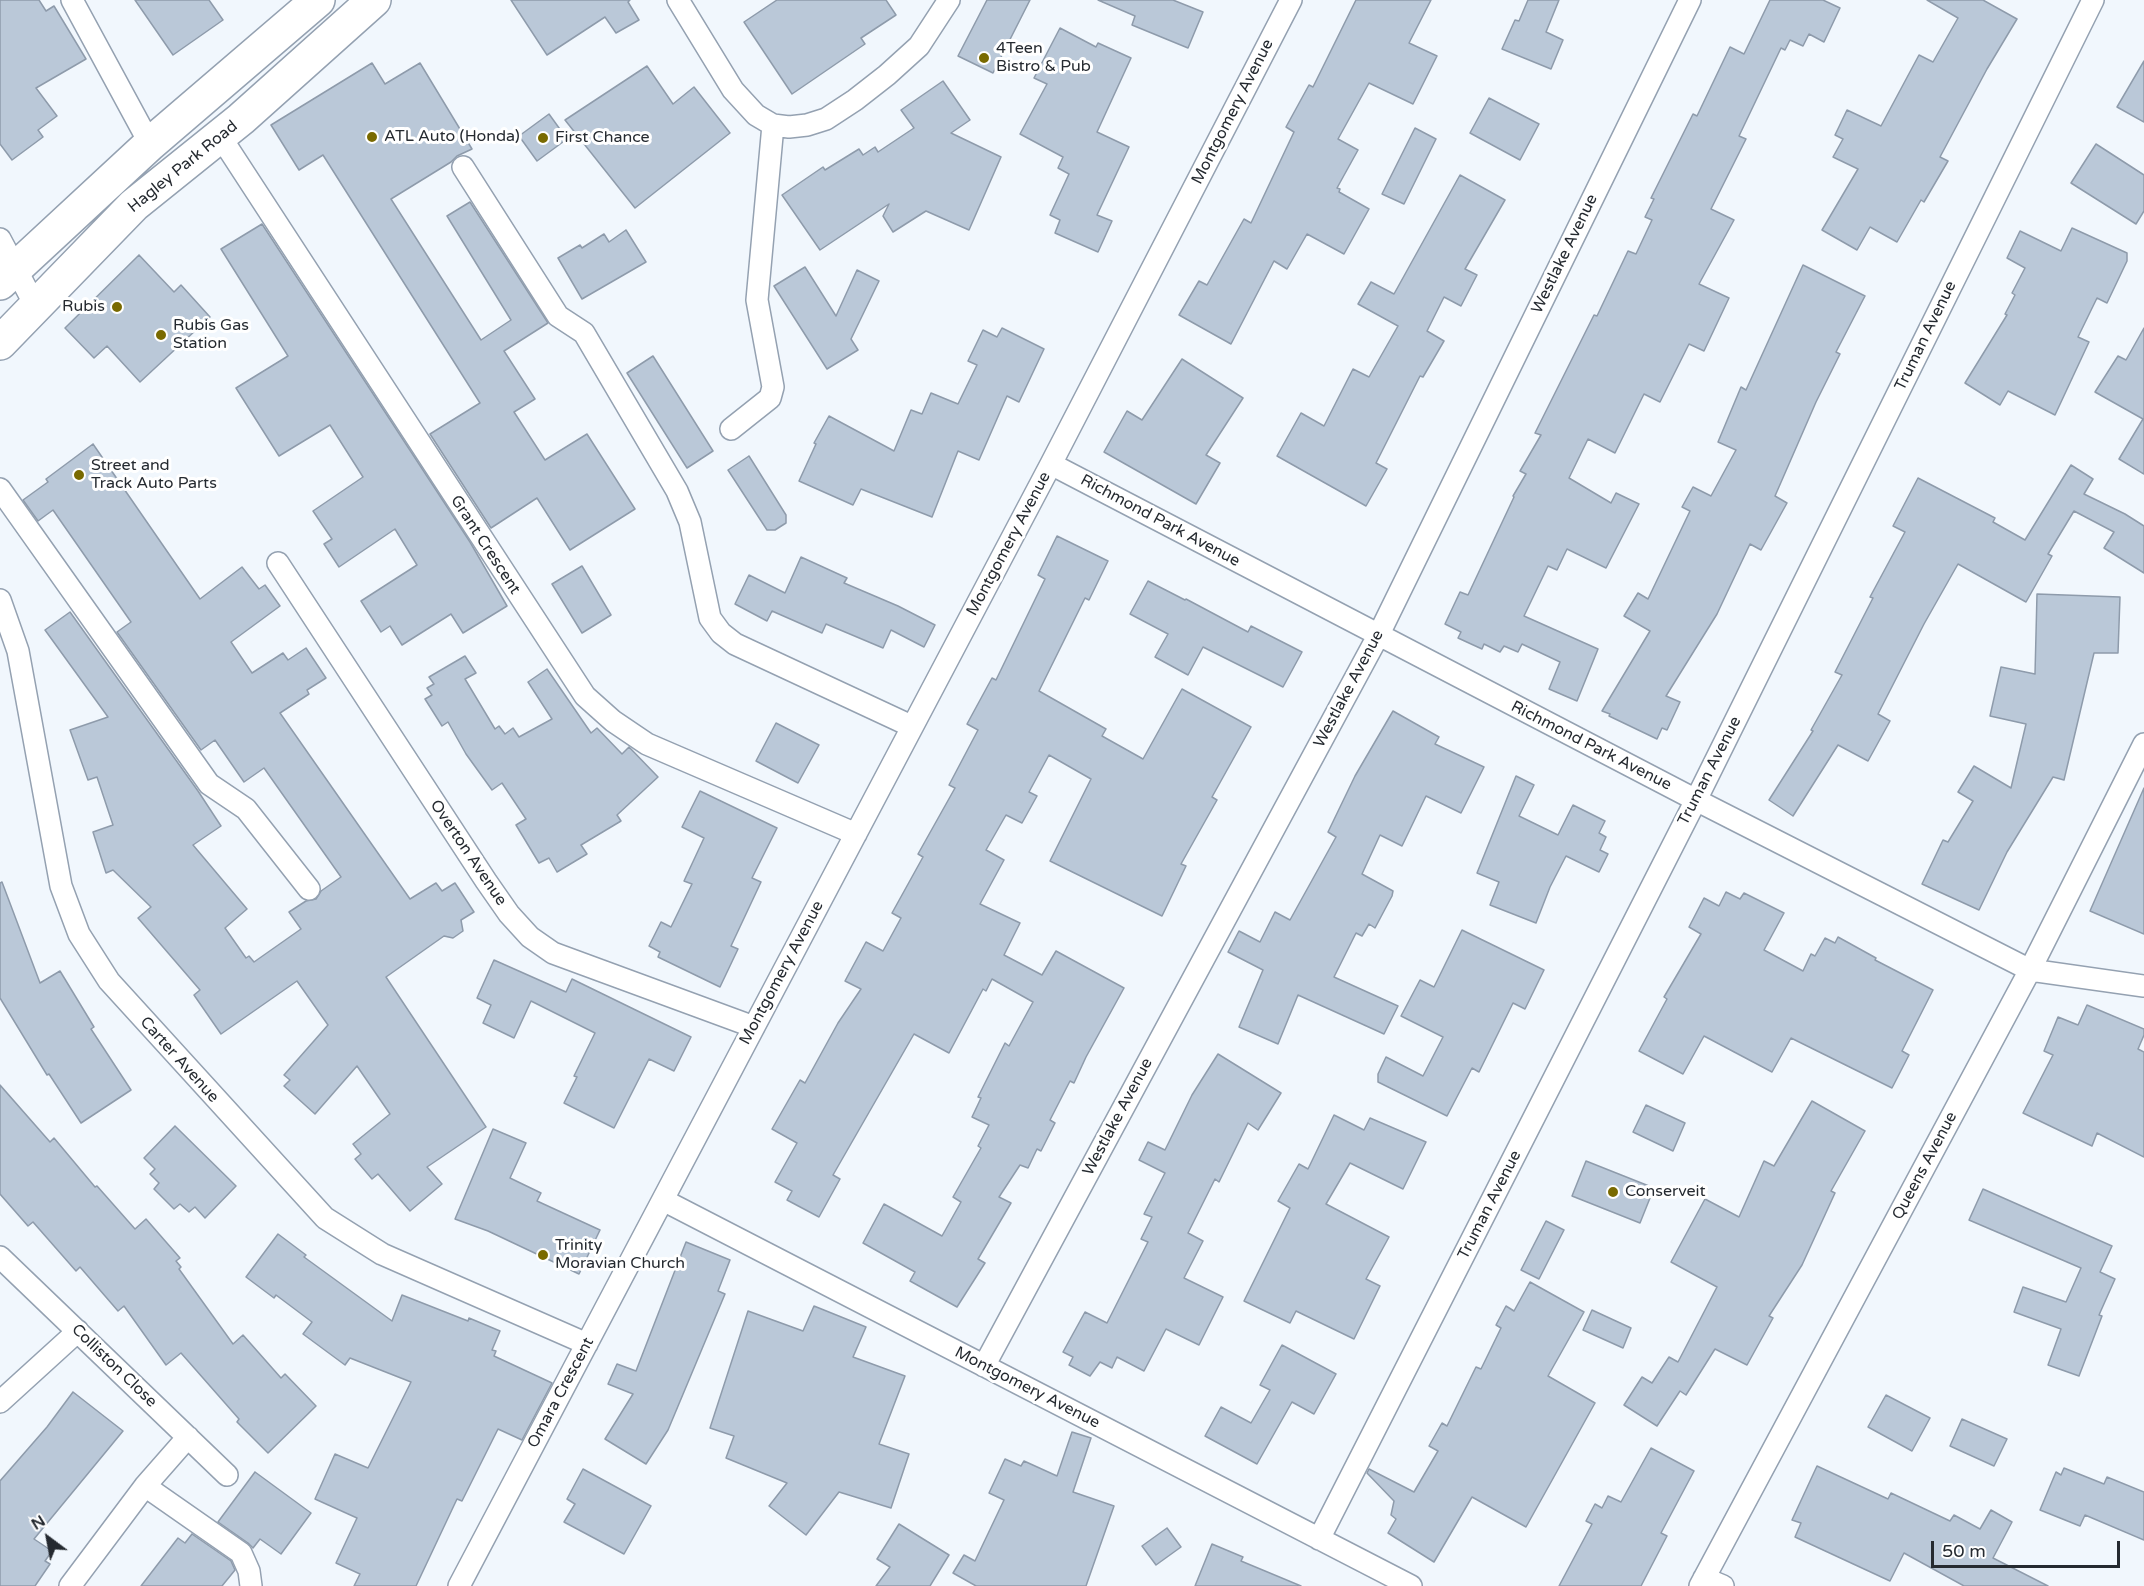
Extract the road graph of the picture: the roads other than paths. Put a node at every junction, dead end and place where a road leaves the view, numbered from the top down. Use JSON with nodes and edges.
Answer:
{"nodes":[{"id":1,"x":72,"y":0,"type":"edge"},
{"id":2,"x":374,"y":0,"type":"edge"},
{"id":3,"x":678,"y":0,"type":"edge"},
{"id":4,"x":949,"y":0,"type":"edge"},
{"id":5,"x":1291,"y":0,"type":"edge"},
{"id":6,"x":1690,"y":0,"type":"edge"},
{"id":7,"x":2093,"y":0,"type":"edge"},
{"id":8,"x":312,"y":2,"type":"edge"},
{"id":9,"x":772,"y":125,"type":"junction"},
{"id":10,"x":220,"y":136,"type":"junction"},
{"id":11,"x":150,"y":144,"type":"junction"},
{"id":12,"x":463,"y":167,"type":"dead end"},
{"id":13,"x":0,"y":239,"type":"edge"},
{"id":14,"x":8,"y":276,"type":"edge"},
{"id":15,"x":36,"y":307,"type":"junction"},
{"id":16,"x":0,"y":343,"type":"edge"},
{"id":17,"x":731,"y":429,"type":"dead end"},
{"id":18,"x":1051,"y":464,"type":"junction"},
{"id":19,"x":0,"y":489,"type":"edge"},
{"id":20,"x":278,"y":563,"type":"dead end"},
{"id":21,"x":0,"y":600,"type":"edge"},
{"id":22,"x":1378,"y":636,"type":"junction"},
{"id":23,"x":911,"y":726,"type":"junction"},
{"id":24,"x":2144,"y":744,"type":"edge"},
{"id":25,"x":1696,"y":800,"type":"junction"},
{"id":26,"x":856,"y":834,"type":"junction"},
{"id":27,"x":309,"y":889,"type":"dead end"},
{"id":28,"x":2030,"y":970,"type":"junction"},
{"id":29,"x":2144,"y":986,"type":"edge"},
{"id":30,"x":754,"y":1027,"type":"junction"},
{"id":31,"x":663,"y":1200,"type":"junction"},
{"id":32,"x":0,"y":1257,"type":"edge"},
{"id":33,"x":78,"y":1331,"type":"junction"},
{"id":34,"x":587,"y":1344,"type":"junction"},
{"id":35,"x":984,"y":1366,"type":"junction"},
{"id":36,"x":0,"y":1402,"type":"edge"},
{"id":37,"x":188,"y":1437,"type":"junction"},
{"id":38,"x":227,"y":1475,"type":"dead end"},
{"id":39,"x":145,"y":1486,"type":"junction"},
{"id":40,"x":1319,"y":1539,"type":"junction"},
{"id":41,"x":1709,"y":1583,"type":"edge"},
{"id":42,"x":70,"y":1586,"type":"edge"},
{"id":43,"x":251,"y":1586,"type":"edge"},
{"id":44,"x":459,"y":1586,"type":"edge"},
{"id":45,"x":1411,"y":1586,"type":"edge"}],
"edges":[{"from":1,"to":11,"type":"street"},
{"from":2,"to":10,"type":"main road","name":"Hagley Park Road"},
{"from":3,"to":9,"type":"street"},
{"from":4,"to":9,"type":"street"},
{"from":5,"to":18,"type":"street","name":"Montgomery Avenue"},
{"from":6,"to":22,"type":"street","name":"Westlake Avenue"},
{"from":7,"to":25,"type":"street","name":"Truman Avenue"},
{"from":8,"to":11,"type":"main road"},
{"from":9,"to":17,"type":"street"},
{"from":10,"to":15,"type":"main road","name":"Hagley Park Road"},
{"from":10,"to":26,"type":"street","name":"Grant Crescent"},
{"from":11,"to":14,"type":"main road"},
{"from":12,"to":23,"type":"street"},
{"from":13,"to":14,"type":"street"},
{"from":14,"to":15,"type":"street"},
{"from":15,"to":16,"type":"main road","name":"Hagley Park Road"},
{"from":18,"to":22,"type":"street","name":"Richmond Park Avenue"},
{"from":18,"to":23,"type":"street","name":"Montgomery Avenue"},
{"from":19,"to":27,"type":"street"},
{"from":20,"to":30,"type":"street","name":"Overton Avenue"},
{"from":21,"to":34,"type":"street","name":"Carter Avenue"},
{"from":22,"to":25,"type":"street","name":"Richmond Park Avenue"},
{"from":22,"to":35,"type":"street","name":"Westlake Avenue"},
{"from":23,"to":26,"type":"street","name":"Montgomery Avenue"},
{"from":24,"to":28,"type":"street","name":"Queens Avenue"},
{"from":25,"to":28,"type":"street","name":"Richmond Park Avenue"},
{"from":25,"to":40,"type":"street","name":"Truman Avenue"},
{"from":26,"to":30,"type":"street","name":"Montgomery Avenue"},
{"from":28,"to":29,"type":"street","name":"Richmond Park Avenue"},
{"from":28,"to":41,"type":"street","name":"Queens Avenue"},
{"from":30,"to":31,"type":"street","name":"Montgomery Avenue"},
{"from":31,"to":34,"type":"street","name":"Omara Crescent"},
{"from":31,"to":35,"type":"street","name":"Montgomery Avenue"},
{"from":32,"to":33,"type":"street","name":"Colliston Close"},
{"from":33,"to":36,"type":"street"},
{"from":33,"to":37,"type":"street","name":"Colliston Close"},
{"from":34,"to":44,"type":"street","name":"Omara Crescent"},
{"from":35,"to":40,"type":"street","name":"Montgomery Avenue"},
{"from":37,"to":38,"type":"street","name":"Colliston Close"},
{"from":37,"to":39,"type":"street"},
{"from":39,"to":42,"type":"street"},
{"from":39,"to":43,"type":"street"},
{"from":40,"to":45,"type":"street","name":"Montgomery Avenue"}]}
